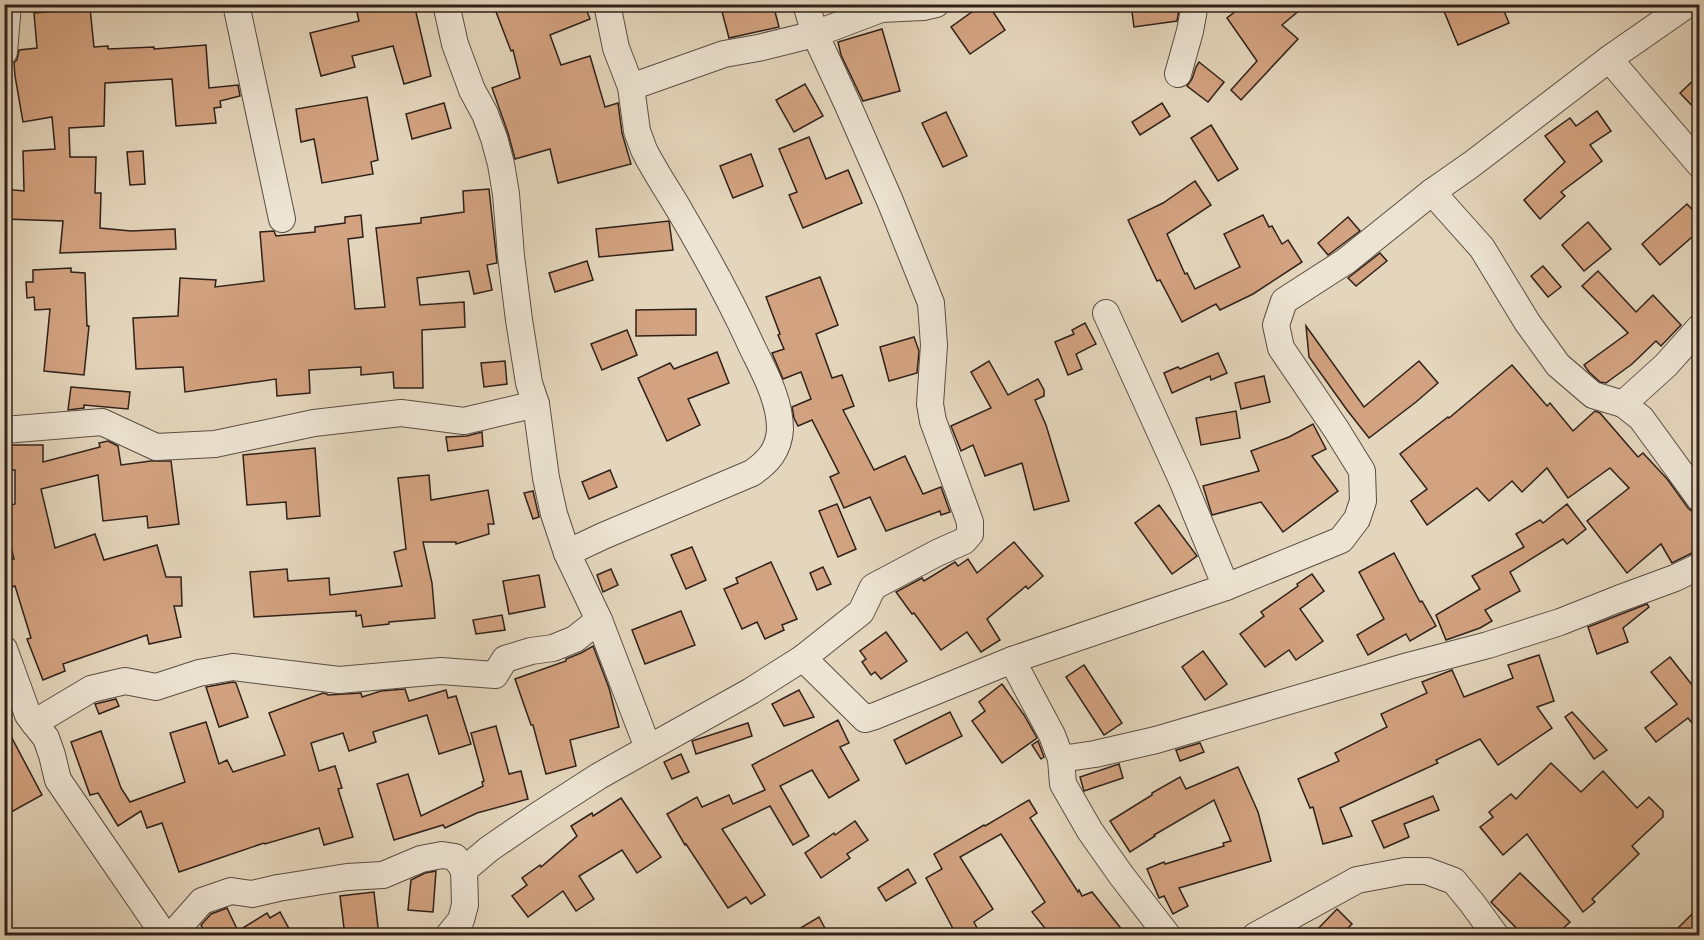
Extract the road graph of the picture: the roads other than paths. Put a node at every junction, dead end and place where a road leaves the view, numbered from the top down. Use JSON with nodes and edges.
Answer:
{"nodes":[{"id":1,"x":8,"y":4,"type":"edge"},
{"id":2,"x":236,"y":4,"type":"edge"},
{"id":3,"x":446,"y":4,"type":"edge"},
{"id":4,"x":607,"y":4,"type":"edge"},
{"id":5,"x":806,"y":4,"type":"edge"},
{"id":6,"x":936,"y":4,"type":"edge"},
{"id":7,"x":1195,"y":4,"type":"edge"},
{"id":8,"x":1688,"y":4,"type":"edge"},
{"id":9,"x":815,"y":34,"type":"junction"},
{"id":10,"x":4,"y":52,"type":"edge"},
{"id":11,"x":1609,"y":59,"type":"junction"},
{"id":12,"x":1178,"y":74,"type":"dead end"},
{"id":13,"x":631,"y":87,"type":"junction"},
{"id":14,"x":1700,"y":165,"type":"edge"},
{"id":15,"x":1432,"y":192,"type":"junction"},
{"id":16,"x":282,"y":219,"type":"dead end"},
{"id":17,"x":1106,"y":313,"type":"dead end"},
{"id":18,"x":1700,"y":327,"type":"edge"},
{"id":19,"x":536,"y":404,"type":"junction"},
{"id":20,"x":1623,"y":405,"type":"junction"},
{"id":21,"x":4,"y":430,"type":"edge"},
{"id":22,"x":1700,"y":499,"type":"edge"},
{"id":23,"x":567,"y":552,"type":"junction"},
{"id":24,"x":1700,"y":566,"type":"edge"},
{"id":25,"x":1226,"y":587,"type":"junction"},
{"id":26,"x":599,"y":620,"type":"junction"},
{"id":27,"x":4,"y":649,"type":"edge"},
{"id":28,"x":803,"y":658,"type":"junction"},
{"id":29,"x":1012,"y":660,"type":"junction"},
{"id":30,"x":34,"y":723,"type":"junction"},
{"id":31,"x":648,"y":748,"type":"junction"},
{"id":32,"x":1061,"y":759,"type":"junction"},
{"id":33,"x":464,"y":870,"type":"junction"},
{"id":34,"x":165,"y":936,"type":"edge"},
{"id":35,"x":171,"y":936,"type":"edge"},
{"id":36,"x":448,"y":936,"type":"edge"},
{"id":37,"x":1168,"y":936,"type":"edge"},
{"id":38,"x":1255,"y":936,"type":"edge"},
{"id":39,"x":1496,"y":936,"type":"edge"}],
"edges":[{"from":1,"to":10,"type":"street"},
{"from":2,"to":16,"type":"street"},
{"from":3,"to":19,"type":"street"},
{"from":4,"to":13,"type":"street"},
{"from":5,"to":9,"type":"street"},
{"from":6,"to":9,"type":"street"},
{"from":7,"to":12,"type":"street"},
{"from":8,"to":11,"type":"street"},
{"from":9,"to":13,"type":"street"},
{"from":9,"to":28,"type":"street"},
{"from":11,"to":14,"type":"street"},
{"from":11,"to":15,"type":"street"},
{"from":13,"to":23,"type":"street"},
{"from":15,"to":20,"type":"street"},
{"from":15,"to":25,"type":"street"},
{"from":17,"to":25,"type":"street"},
{"from":18,"to":20,"type":"street"},
{"from":19,"to":21,"type":"street"},
{"from":19,"to":23,"type":"street"},
{"from":20,"to":22,"type":"street"},
{"from":23,"to":26,"type":"street"},
{"from":24,"to":32,"type":"street"},
{"from":25,"to":29,"type":"street"},
{"from":26,"to":30,"type":"street"},
{"from":26,"to":31,"type":"street"},
{"from":27,"to":30,"type":"street"},
{"from":28,"to":29,"type":"street"},
{"from":28,"to":31,"type":"street"},
{"from":29,"to":32,"type":"street"},
{"from":30,"to":34,"type":"street"},
{"from":31,"to":33,"type":"street"},
{"from":32,"to":37,"type":"street"},
{"from":33,"to":35,"type":"street"},
{"from":33,"to":36,"type":"street"},
{"from":38,"to":39,"type":"street"}]}
